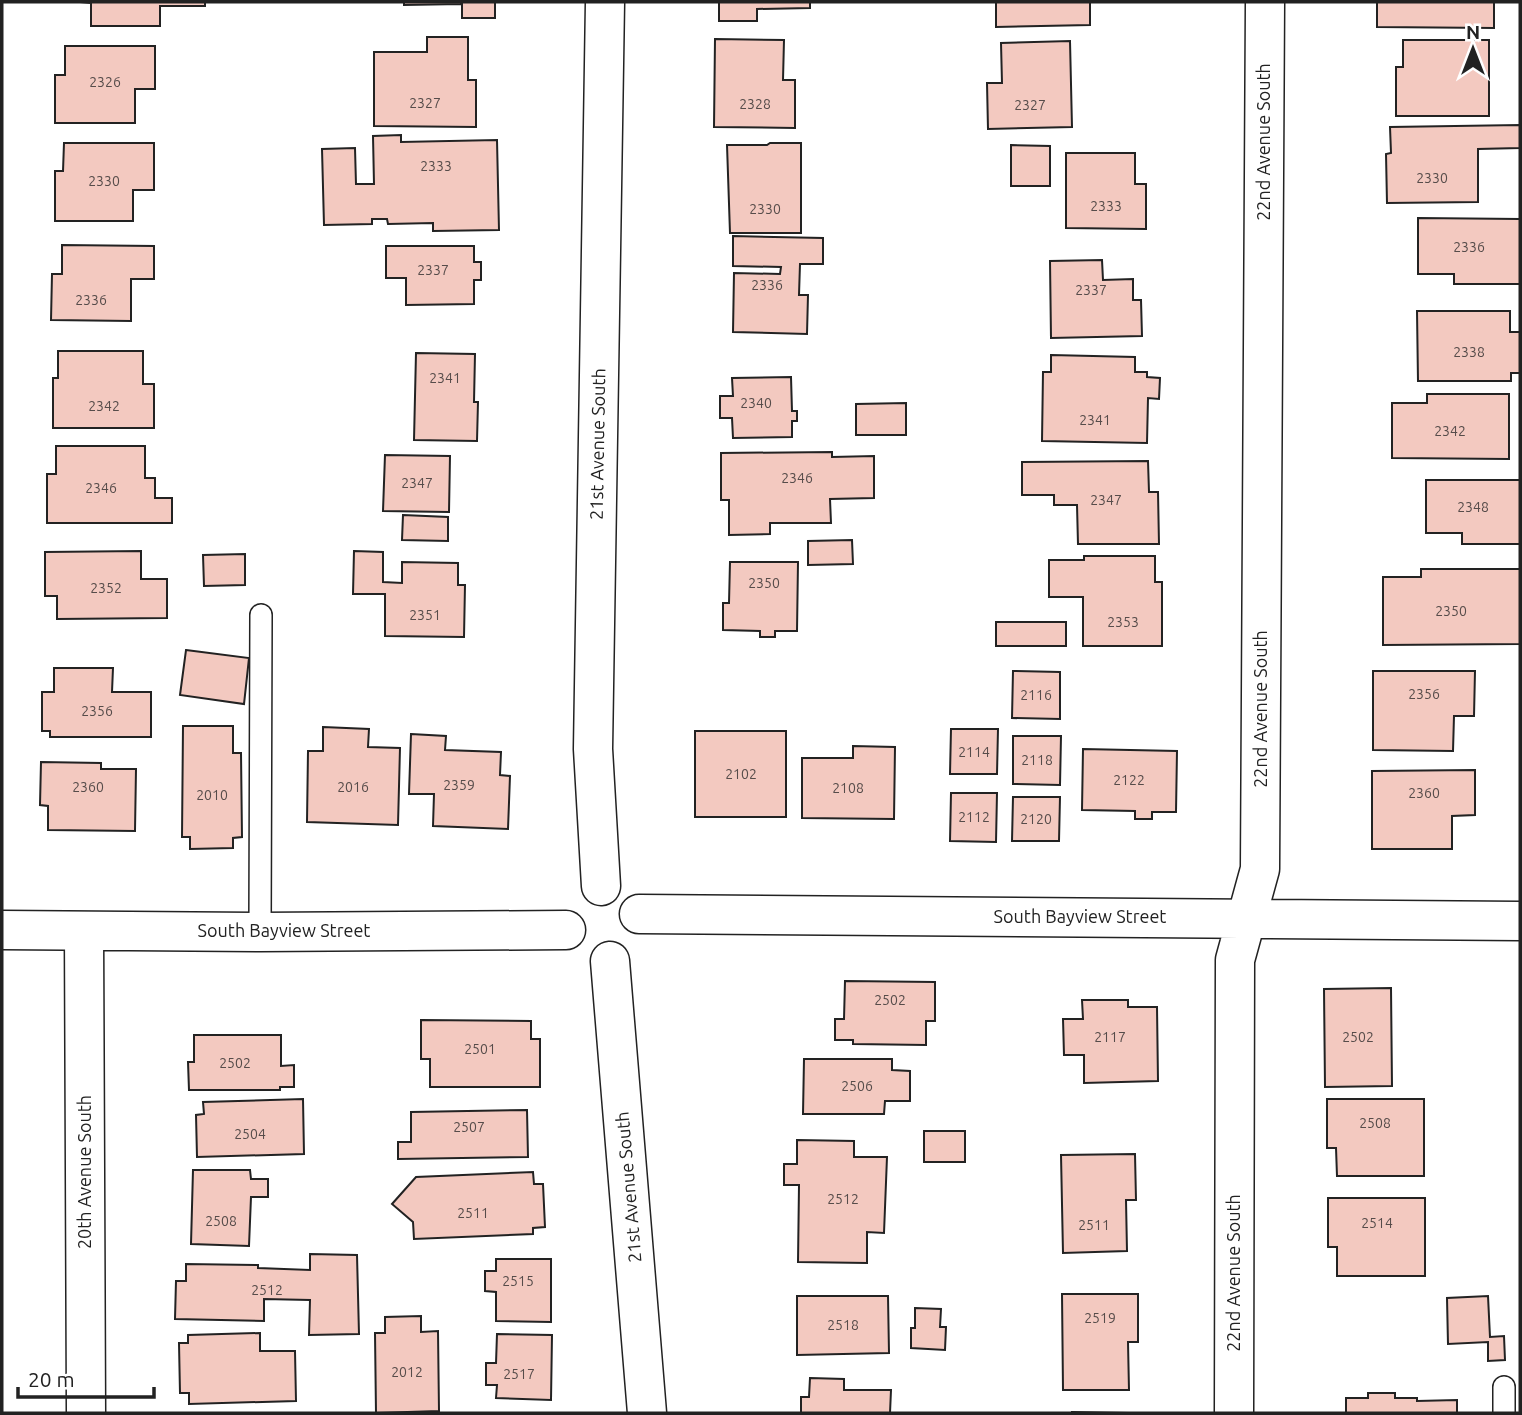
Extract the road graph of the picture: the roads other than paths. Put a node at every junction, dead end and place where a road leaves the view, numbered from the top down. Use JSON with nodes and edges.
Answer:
{"nodes":[{"id":1,"x":605,"y":2,"type":"edge"},
{"id":2,"x":1265,"y":2,"type":"edge"},
{"id":3,"x":261,"y":615,"type":"dead end"},
{"id":4,"x":601,"y":887,"type":"junction"},
{"id":5,"x":639,"y":914,"type":"junction"},
{"id":6,"x":1248,"y":918,"type":"junction"},
{"id":7,"x":1520,"y":920,"type":"edge"},
{"id":8,"x":566,"y":929,"type":"junction"},
{"id":9,"x":2,"y":930,"type":"edge"},
{"id":10,"x":84,"y":931,"type":"junction"},
{"id":11,"x":260,"y":932,"type":"junction"},
{"id":12,"x":610,"y":961,"type":"junction"},
{"id":13,"x":1504,"y":1387,"type":"dead end"},
{"id":14,"x":86,"y":1413,"type":"edge"},
{"id":15,"x":647,"y":1413,"type":"edge"},
{"id":16,"x":1234,"y":1413,"type":"edge"},
{"id":17,"x":1504,"y":1413,"type":"edge"}],
"edges":[{"from":1,"to":4,"type":"street","name":"21st Avenue South"},
{"from":2,"to":6,"type":"street","name":"22nd Avenue South"},
{"from":3,"to":11,"type":"lane"},
{"from":4,"to":5,"type":"street"},
{"from":4,"to":8,"type":"street"},
{"from":5,"to":6,"type":"street","name":"South Bayview Street"},
{"from":5,"to":12,"type":"street"},
{"from":6,"to":7,"type":"street","name":"South Bayview Street"},
{"from":6,"to":16,"type":"street","name":"22nd Avenue South"},
{"from":8,"to":11,"type":"street","name":"South Bayview Street"},
{"from":8,"to":12,"type":"street"},
{"from":9,"to":10,"type":"street","name":"South Bayview Street"},
{"from":10,"to":11,"type":"street","name":"South Bayview Street"},
{"from":10,"to":14,"type":"street","name":"20th Avenue South"},
{"from":12,"to":15,"type":"street","name":"21st Avenue South"},
{"from":13,"to":17,"type":"lane"}]}
